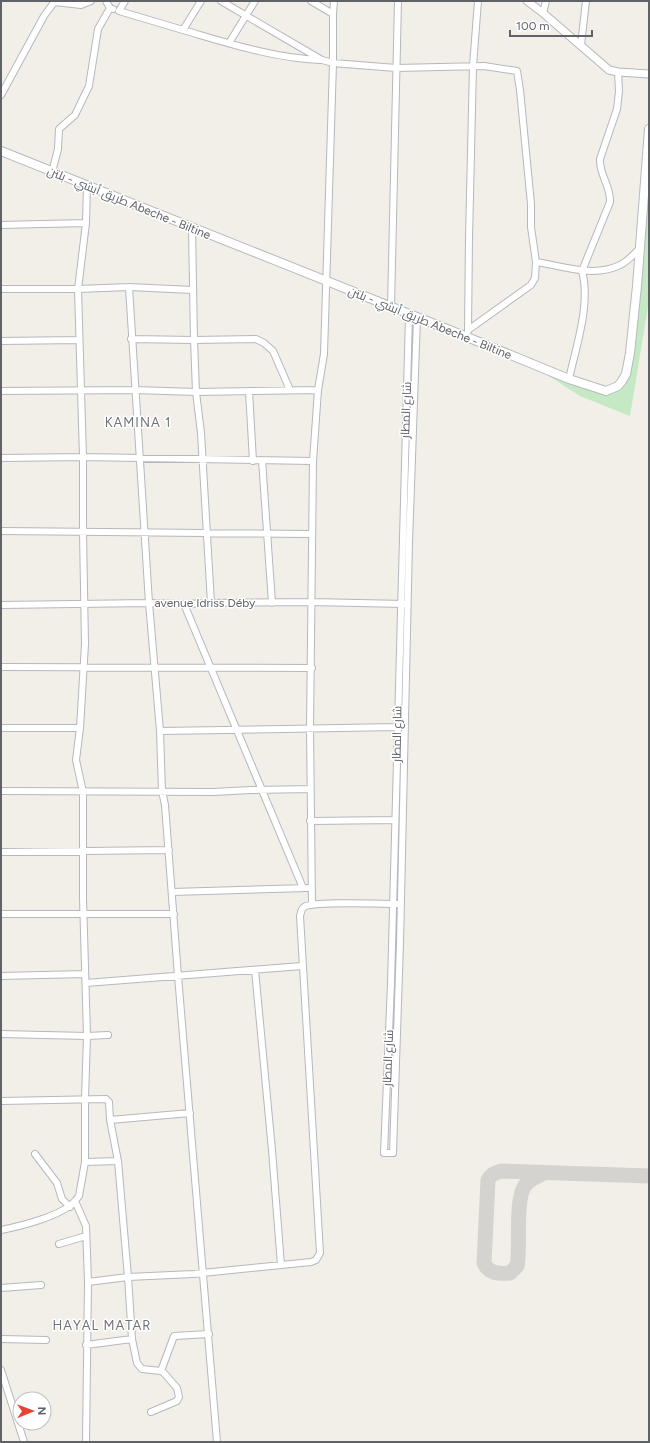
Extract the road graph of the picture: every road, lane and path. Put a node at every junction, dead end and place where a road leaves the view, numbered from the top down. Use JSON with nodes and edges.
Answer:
{"nodes":[{"id":1,"x":92,"y":1,"type":"edge"},
{"id":2,"x":106,"y":1,"type":"edge"},
{"id":3,"x":125,"y":1,"type":"edge"},
{"id":4,"x":200,"y":1,"type":"edge"},
{"id":5,"x":221,"y":1,"type":"edge"},
{"id":6,"x":255,"y":1,"type":"edge"},
{"id":7,"x":311,"y":1,"type":"edge"},
{"id":8,"x":334,"y":1,"type":"edge"},
{"id":9,"x":398,"y":1,"type":"edge"},
{"id":10,"x":478,"y":1,"type":"edge"},
{"id":11,"x":527,"y":1,"type":"edge"},
{"id":12,"x":546,"y":1,"type":"edge"},
{"id":13,"x":586,"y":1,"type":"edge"},
{"id":14,"x":55,"y":2,"type":"edge"},
{"id":15,"x":110,"y":8,"type":"junction"},
{"id":16,"x":119,"y":11,"type":"junction"},
{"id":17,"x":543,"y":13,"type":"junction"},
{"id":18,"x":333,"y":14,"type":"junction"},
{"id":19,"x":246,"y":16,"type":"junction"},
{"id":20,"x":183,"y":30,"type":"junction"},
{"id":21,"x":229,"y":43,"type":"junction"},
{"id":22,"x":581,"y":45,"type":"junction"},
{"id":23,"x":322,"y":60,"type":"junction"},
{"id":24,"x":333,"y":63,"type":"junction"},
{"id":25,"x":473,"y":66,"type":"junction"},
{"id":26,"x":396,"y":68,"type":"junction"},
{"id":27,"x":618,"y":72,"type":"junction"},
{"id":28,"x":649,"y":74,"type":"edge"},
{"id":29,"x":1,"y":95,"type":"edge"},
{"id":30,"x":649,"y":129,"type":"edge"},
{"id":31,"x":1,"y":151,"type":"edge"},
{"id":32,"x":52,"y":172,"type":"junction"},
{"id":33,"x":87,"y":186,"type":"junction"},
{"id":34,"x":86,"y":224,"type":"junction"},
{"id":35,"x":1,"y":225,"type":"edge"},
{"id":36,"x":192,"y":228,"type":"junction"},
{"id":37,"x":639,"y":249,"type":"junction"},
{"id":38,"x":536,"y":262,"type":"junction"},
{"id":39,"x":582,"y":271,"type":"junction"},
{"id":40,"x":326,"y":282,"type":"junction"},
{"id":41,"x":129,"y":287,"type":"junction"},
{"id":42,"x":1,"y":289,"type":"edge"},
{"id":43,"x":78,"y":289,"type":"junction"},
{"id":44,"x":193,"y":290,"type":"junction"},
{"id":45,"x":391,"y":307,"type":"junction"},
{"id":46,"x":409,"y":315,"type":"junction"},
{"id":47,"x":417,"y":318,"type":"junction"},
{"id":48,"x":468,"y":333,"type":"junction"},
{"id":49,"x":131,"y":339,"type":"junction"},
{"id":50,"x":79,"y":340,"type":"junction"},
{"id":51,"x":194,"y":340,"type":"junction"},
{"id":52,"x":1,"y":341,"type":"edge"},
{"id":53,"x":569,"y":379,"type":"junction"},
{"id":54,"x":135,"y":390,"type":"junction"},
{"id":55,"x":290,"y":390,"type":"junction"},
{"id":56,"x":318,"y":390,"type":"junction"},
{"id":57,"x":1,"y":391,"type":"edge"},
{"id":58,"x":82,"y":391,"type":"junction"},
{"id":59,"x":249,"y":391,"type":"junction"},
{"id":60,"x":196,"y":392,"type":"junction"},
{"id":61,"x":405,"y":444,"type":"junction"},
{"id":62,"x":413,"y":444,"type":"junction"},
{"id":63,"x":83,"y":457,"type":"junction"},
{"id":64,"x":1,"y":458,"type":"edge"},
{"id":65,"x":140,"y":458,"type":"junction"},
{"id":66,"x":202,"y":459,"type":"junction"},
{"id":67,"x":253,"y":460,"type":"junction"},
{"id":68,"x":262,"y":460,"type":"junction"},
{"id":69,"x":313,"y":461,"type":"junction"},
{"id":70,"x":1,"y":531,"type":"edge"},
{"id":71,"x":83,"y":532,"type":"junction"},
{"id":72,"x":145,"y":533,"type":"junction"},
{"id":73,"x":206,"y":533,"type":"junction"},
{"id":74,"x":268,"y":533,"type":"junction"},
{"id":75,"x":312,"y":534,"type":"junction"},
{"id":76,"x":402,"y":542,"type":"junction"},
{"id":77,"x":409,"y":542,"type":"junction"},
{"id":78,"x":311,"y":602,"type":"junction"},
{"id":79,"x":149,"y":603,"type":"junction"},
{"id":80,"x":211,"y":603,"type":"junction"},
{"id":81,"x":272,"y":603,"type":"junction"},
{"id":82,"x":401,"y":603,"type":"junction"},
{"id":83,"x":84,"y":604,"type":"junction"},
{"id":84,"x":184,"y":604,"type":"junction"},
{"id":85,"x":1,"y":605,"type":"edge"},
{"id":86,"x":408,"y":605,"type":"junction"},
{"id":87,"x":1,"y":667,"type":"edge"},
{"id":88,"x":84,"y":667,"type":"junction"},
{"id":89,"x":154,"y":667,"type":"junction"},
{"id":90,"x":212,"y":668,"type":"junction"},
{"id":91,"x":312,"y":668,"type":"junction"},
{"id":92,"x":397,"y":727,"type":"junction"},
{"id":93,"x":1,"y":728,"type":"edge"},
{"id":94,"x":80,"y":728,"type":"junction"},
{"id":95,"x":310,"y":728,"type":"junction"},
{"id":96,"x":237,"y":730,"type":"junction"},
{"id":97,"x":160,"y":731,"type":"junction"},
{"id":98,"x":310,"y":789,"type":"junction"},
{"id":99,"x":261,"y":790,"type":"junction"},
{"id":100,"x":1,"y":791,"type":"edge"},
{"id":101,"x":162,"y":791,"type":"junction"},
{"id":102,"x":83,"y":792,"type":"junction"},
{"id":103,"x":395,"y":820,"type":"junction"},
{"id":104,"x":310,"y":821,"type":"junction"},
{"id":105,"x":169,"y":850,"type":"junction"},
{"id":106,"x":83,"y":851,"type":"junction"},
{"id":107,"x":1,"y":852,"type":"edge"},
{"id":108,"x":304,"y":888,"type":"junction"},
{"id":109,"x":312,"y":888,"type":"junction"},
{"id":110,"x":172,"y":892,"type":"junction"},
{"id":111,"x":393,"y":904,"type":"junction"},
{"id":112,"x":401,"y":904,"type":"junction"},
{"id":113,"x":312,"y":905,"type":"junction"},
{"id":114,"x":1,"y":914,"type":"edge"},
{"id":115,"x":83,"y":914,"type":"junction"},
{"id":116,"x":174,"y":914,"type":"junction"},
{"id":117,"x":302,"y":966,"type":"junction"},
{"id":118,"x":255,"y":970,"type":"junction"},
{"id":119,"x":85,"y":974,"type":"junction"},
{"id":120,"x":1,"y":976,"type":"edge"},
{"id":121,"x":178,"y":976,"type":"junction"},
{"id":122,"x":86,"y":983,"type":"junction"},
{"id":123,"x":1,"y":1034,"type":"edge"},
{"id":124,"x":108,"y":1035,"type":"dead end"},
{"id":125,"x":87,"y":1036,"type":"junction"},
{"id":126,"x":85,"y":1099,"type":"junction"},
{"id":127,"x":1,"y":1101,"type":"edge"},
{"id":128,"x":190,"y":1113,"type":"junction"},
{"id":129,"x":110,"y":1120,"type":"junction"},
{"id":130,"x":35,"y":1154,"type":"dead end"},
{"id":131,"x":118,"y":1161,"type":"junction"},
{"id":132,"x":85,"y":1162,"type":"junction"},
{"id":133,"x":75,"y":1201,"type":"junction"},
{"id":134,"x":70,"y":1207,"type":"junction"},
{"id":135,"x":1,"y":1230,"type":"edge"},
{"id":136,"x":86,"y":1236,"type":"junction"},
{"id":137,"x":59,"y":1244,"type":"dead end"},
{"id":138,"x":281,"y":1266,"type":"junction"},
{"id":139,"x":204,"y":1272,"type":"junction"},
{"id":140,"x":128,"y":1277,"type":"junction"},
{"id":141,"x":88,"y":1282,"type":"junction"},
{"id":142,"x":41,"y":1285,"type":"dead end"},
{"id":143,"x":1,"y":1288,"type":"edge"},
{"id":144,"x":209,"y":1334,"type":"junction"},
{"id":145,"x":1,"y":1339,"type":"edge"},
{"id":146,"x":132,"y":1339,"type":"junction"},
{"id":147,"x":46,"y":1340,"type":"dead end"},
{"id":148,"x":86,"y":1345,"type":"junction"},
{"id":149,"x":1,"y":1370,"type":"edge"},
{"id":150,"x":161,"y":1371,"type":"junction"},
{"id":151,"x":151,"y":1412,"type":"dead end"},
{"id":152,"x":24,"y":1442,"type":"edge"},
{"id":153,"x":86,"y":1442,"type":"edge"},
{"id":154,"x":217,"y":1442,"type":"edge"}],
"edges":[{"from":1,"to":14,"type":"street"},
{"from":2,"to":15,"type":"street"},
{"from":3,"to":16,"type":"street"},
{"from":4,"to":20,"type":"street"},
{"from":5,"to":19,"type":"street"},
{"from":6,"to":19,"type":"street"},
{"from":7,"to":18,"type":"street"},
{"from":8,"to":18,"type":"street"},
{"from":9,"to":26,"type":"street"},
{"from":10,"to":25,"type":"street"},
{"from":11,"to":17,"type":"street"},
{"from":12,"to":17,"type":"street"},
{"from":13,"to":22,"type":"street"},
{"from":14,"to":29,"type":"street"},
{"from":15,"to":16,"type":"street"},
{"from":15,"to":32,"type":"street"},
{"from":16,"to":20,"type":"street"},
{"from":17,"to":22,"type":"street"},
{"from":18,"to":24,"type":"street"},
{"from":19,"to":21,"type":"street"},
{"from":19,"to":23,"type":"street"},
{"from":20,"to":21,"type":"street"},
{"from":21,"to":23,"type":"street"},
{"from":22,"to":27,"type":"street"},
{"from":23,"to":24,"type":"street"},
{"from":24,"to":26,"type":"street"},
{"from":24,"to":40,"type":"street"},
{"from":25,"to":26,"type":"street"},
{"from":25,"to":38,"type":"street"},
{"from":25,"to":48,"type":"street"},
{"from":26,"to":45,"type":"street"},
{"from":27,"to":28,"type":"street"},
{"from":27,"to":39,"type":"street"},
{"from":30,"to":37,"type":"main road","name":"طريق أبشي - بلتن Abeche - Biltine"},
{"from":31,"to":32,"type":"main road","name":"طريق أبشي - بلتن Abeche - Biltine"},
{"from":32,"to":33,"type":"main road","name":"طريق أبشي - بلتن Abeche - Biltine"},
{"from":33,"to":34,"type":"street"},
{"from":33,"to":36,"type":"main road","name":"طريق أبشي - بلتن Abeche - Biltine"},
{"from":34,"to":35,"type":"street"},
{"from":34,"to":43,"type":"street"},
{"from":36,"to":40,"type":"main road","name":"طريق أبشي - بلتن Abeche - Biltine"},
{"from":36,"to":44,"type":"street"},
{"from":37,"to":39,"type":"street"},
{"from":37,"to":53,"type":"main road","name":"طريق أبشي - بلتن Abeche - Biltine"},
{"from":38,"to":39,"type":"street"},
{"from":38,"to":48,"type":"street"},
{"from":39,"to":53,"type":"street"},
{"from":40,"to":45,"type":"main road","name":"طريق أبشي - بلتن Abeche - Biltine"},
{"from":40,"to":56,"type":"street"},
{"from":41,"to":43,"type":"street"},
{"from":41,"to":44,"type":"street"},
{"from":41,"to":49,"type":"street"},
{"from":42,"to":43,"type":"street"},
{"from":43,"to":50,"type":"street"},
{"from":44,"to":51,"type":"street"},
{"from":45,"to":46,"type":"main road","name":"طريق أبشي - بلتن Abeche - Biltine"},
{"from":46,"to":47,"type":"main road","name":"طريق أبشي - بلتن Abeche - Biltine"},
{"from":46,"to":61,"type":"street","name":"شارع المطار"},
{"from":47,"to":48,"type":"main road","name":"طريق أبشي - بلتن Abeche - Biltine"},
{"from":47,"to":62,"type":"street","name":"شارع المطار"},
{"from":48,"to":53,"type":"main road","name":"طريق أبشي - بلتن Abeche - Biltine"},
{"from":49,"to":51,"type":"street"},
{"from":49,"to":54,"type":"street"},
{"from":50,"to":52,"type":"street"},
{"from":50,"to":58,"type":"street"},
{"from":51,"to":55,"type":"street"},
{"from":51,"to":60,"type":"street"},
{"from":54,"to":58,"type":"street"},
{"from":54,"to":60,"type":"street"},
{"from":54,"to":65,"type":"street"},
{"from":55,"to":56,"type":"street"},
{"from":55,"to":59,"type":"street"},
{"from":56,"to":69,"type":"street"},
{"from":57,"to":58,"type":"street"},
{"from":58,"to":63,"type":"street"},
{"from":59,"to":60,"type":"street"},
{"from":59,"to":67,"type":"street"},
{"from":60,"to":66,"type":"street"},
{"from":61,"to":62,"type":"street"},
{"from":61,"to":76,"type":"street","name":"شارع المطار"},
{"from":62,"to":77,"type":"street","name":"شارع المطار"},
{"from":63,"to":64,"type":"street"},
{"from":63,"to":65,"type":"street"},
{"from":63,"to":71,"type":"street"},
{"from":65,"to":66,"type":"street"},
{"from":65,"to":72,"type":"street"},
{"from":66,"to":67,"type":"street"},
{"from":66,"to":73,"type":"street"},
{"from":67,"to":68,"type":"street"},
{"from":68,"to":69,"type":"street"},
{"from":68,"to":74,"type":"street"},
{"from":69,"to":75,"type":"street"},
{"from":70,"to":71,"type":"street"},
{"from":71,"to":72,"type":"street"},
{"from":71,"to":83,"type":"street"},
{"from":72,"to":73,"type":"street"},
{"from":72,"to":79,"type":"street"},
{"from":73,"to":74,"type":"street"},
{"from":73,"to":80,"type":"street"},
{"from":74,"to":75,"type":"street"},
{"from":74,"to":81,"type":"street"},
{"from":75,"to":78,"type":"street"},
{"from":76,"to":77,"type":"street"},
{"from":76,"to":82,"type":"street","name":"شارع المطار"},
{"from":77,"to":86,"type":"street","name":"شارع المطار"},
{"from":78,"to":81,"type":"street","name":"avenue Idriss Déby"},
{"from":78,"to":82,"type":"street","name":"avenue Idriss Déby"},
{"from":78,"to":91,"type":"street"},
{"from":79,"to":83,"type":"street","name":"avenue Idriss Déby"},
{"from":79,"to":84,"type":"street","name":"avenue Idriss Déby"},
{"from":79,"to":89,"type":"street"},
{"from":80,"to":81,"type":"street","name":"avenue Idriss Déby"},
{"from":80,"to":84,"type":"street","name":"avenue Idriss Déby"},
{"from":82,"to":86,"type":"street","name":"avenue Idriss Déby"},
{"from":82,"to":92,"type":"street","name":"شارع المطار"},
{"from":83,"to":85,"type":"street","name":"avenue Idriss Déby"},
{"from":83,"to":88,"type":"street"},
{"from":84,"to":90,"type":"street"},
{"from":86,"to":112,"type":"street","name":"شارع المطار"},
{"from":87,"to":88,"type":"street"},
{"from":88,"to":89,"type":"street"},
{"from":88,"to":94,"type":"street"},
{"from":89,"to":90,"type":"street"},
{"from":89,"to":97,"type":"street"},
{"from":90,"to":91,"type":"street"},
{"from":90,"to":96,"type":"street"},
{"from":91,"to":95,"type":"street"},
{"from":92,"to":95,"type":"street"},
{"from":92,"to":103,"type":"street","name":"شارع المطار"},
{"from":93,"to":94,"type":"street"},
{"from":94,"to":102,"type":"street"},
{"from":95,"to":96,"type":"street"},
{"from":95,"to":98,"type":"street"},
{"from":96,"to":97,"type":"street"},
{"from":96,"to":99,"type":"street"},
{"from":97,"to":101,"type":"street"},
{"from":98,"to":99,"type":"street"},
{"from":98,"to":104,"type":"street"},
{"from":99,"to":101,"type":"street"},
{"from":99,"to":108,"type":"street"},
{"from":100,"to":102,"type":"street"},
{"from":101,"to":102,"type":"street"},
{"from":101,"to":105,"type":"street"},
{"from":102,"to":106,"type":"street"},
{"from":103,"to":104,"type":"street"},
{"from":103,"to":111,"type":"street","name":"شارع المطار"},
{"from":104,"to":109,"type":"street"},
{"from":105,"to":106,"type":"street"},
{"from":105,"to":110,"type":"street"},
{"from":106,"to":107,"type":"street"},
{"from":106,"to":115,"type":"street"},
{"from":108,"to":109,"type":"street"},
{"from":108,"to":110,"type":"street"},
{"from":109,"to":113,"type":"street"},
{"from":110,"to":116,"type":"street"},
{"from":111,"to":112,"type":"street"},
{"from":111,"to":112,"type":"street","name":"شارع المطار"},
{"from":111,"to":113,"type":"street"},
{"from":113,"to":117,"type":"street"},
{"from":114,"to":115,"type":"street"},
{"from":115,"to":116,"type":"street"},
{"from":115,"to":119,"type":"street"},
{"from":116,"to":121,"type":"street"},
{"from":117,"to":118,"type":"street"},
{"from":117,"to":138,"type":"street"},
{"from":118,"to":121,"type":"street"},
{"from":118,"to":138,"type":"street"},
{"from":119,"to":120,"type":"street"},
{"from":119,"to":122,"type":"street"},
{"from":121,"to":122,"type":"street"},
{"from":121,"to":128,"type":"street"},
{"from":122,"to":125,"type":"street"},
{"from":123,"to":125,"type":"street"},
{"from":124,"to":125,"type":"street"},
{"from":125,"to":126,"type":"street"},
{"from":126,"to":127,"type":"street"},
{"from":126,"to":129,"type":"street"},
{"from":126,"to":132,"type":"street"},
{"from":128,"to":129,"type":"street"},
{"from":128,"to":139,"type":"street"},
{"from":129,"to":131,"type":"street"},
{"from":130,"to":134,"type":"street"},
{"from":131,"to":132,"type":"street"},
{"from":131,"to":140,"type":"street"},
{"from":132,"to":133,"type":"street"},
{"from":133,"to":134,"type":"street"},
{"from":133,"to":136,"type":"street"},
{"from":134,"to":135,"type":"street"},
{"from":136,"to":137,"type":"street"},
{"from":136,"to":141,"type":"street"},
{"from":138,"to":139,"type":"street"},
{"from":139,"to":140,"type":"street"},
{"from":139,"to":144,"type":"street"},
{"from":140,"to":141,"type":"street"},
{"from":140,"to":146,"type":"street"},
{"from":141,"to":148,"type":"street"},
{"from":142,"to":143,"type":"street"},
{"from":144,"to":150,"type":"street"},
{"from":144,"to":154,"type":"street"},
{"from":145,"to":147,"type":"street"},
{"from":146,"to":148,"type":"street"},
{"from":146,"to":150,"type":"street"},
{"from":148,"to":153,"type":"street"},
{"from":149,"to":152,"type":"street"},
{"from":150,"to":151,"type":"street"}]}
